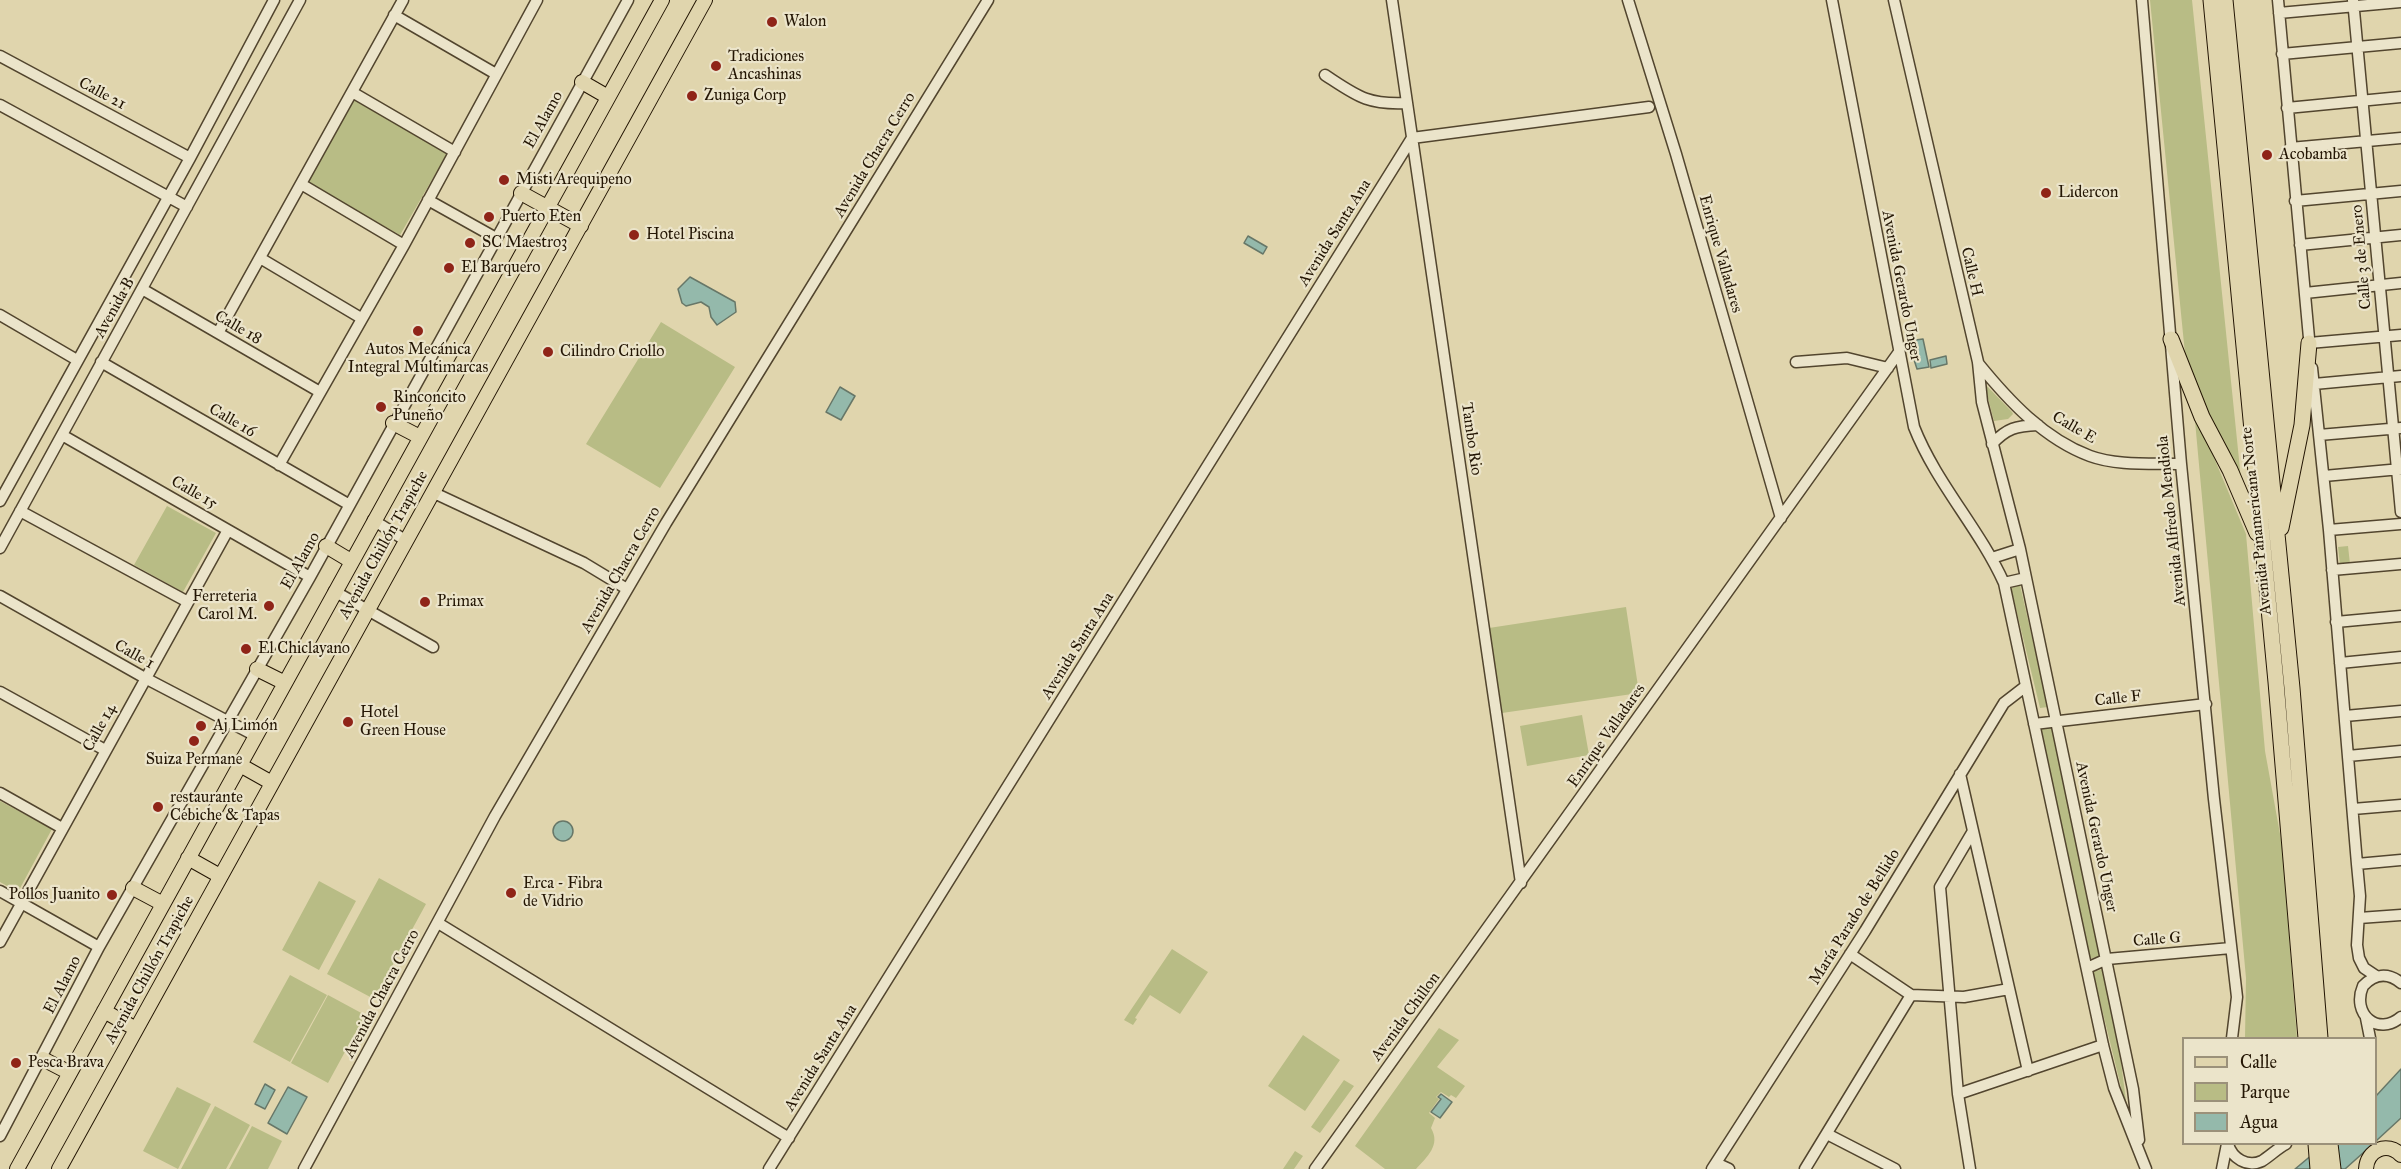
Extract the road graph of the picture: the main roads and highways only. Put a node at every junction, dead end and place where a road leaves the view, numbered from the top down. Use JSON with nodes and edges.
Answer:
{"nodes":[{"id":1,"x":662,"y":0,"type":"edge"},
{"id":2,"x":705,"y":0,"type":"edge"},
{"id":3,"x":2211,"y":0,"type":"edge"},
{"id":4,"x":2225,"y":0,"type":"edge"},
{"id":5,"x":582,"y":82,"type":"road end"},
{"id":6,"x":608,"y":97,"type":"junction"},
{"id":7,"x":521,"y":193,"type":"road end"},
{"id":8,"x":547,"y":207,"type":"junction"},
{"id":9,"x":581,"y":226,"type":"junction"},
{"id":10,"x":2171,"y":339,"type":"road end"},
{"id":11,"x":2310,"y":343,"type":"road end"},
{"id":12,"x":393,"y":423,"type":"road end"},
{"id":13,"x":420,"y":437,"type":"junction"},
{"id":14,"x":326,"y":546,"type":"road end"},
{"id":15,"x":2271,"y":547,"type":"junction"},
{"id":16,"x":351,"y":561,"type":"junction"},
{"id":17,"x":257,"y":669,"type":"road end"},
{"id":18,"x":285,"y":683,"type":"junction"},
{"id":19,"x":240,"y":765,"type":"junction"},
{"id":20,"x":272,"y":783,"type":"junction"},
{"id":21,"x":188,"y":858,"type":"junction"},
{"id":22,"x":220,"y":876,"type":"junction"},
{"id":23,"x":133,"y":888,"type":"road end"},
{"id":24,"x":163,"y":904,"type":"junction"},
{"id":25,"x":104,"y":1011,"type":"junction"},
{"id":26,"x":136,"y":1029,"type":"junction"},
{"id":27,"x":2306,"y":1037,"type":"edge"},
{"id":28,"x":2320,"y":1037,"type":"edge"},
{"id":29,"x":42,"y":1059,"type":"road end"},
{"id":30,"x":70,"y":1073,"type":"junction"},
{"id":31,"x":2316,"y":1145,"type":"edge"},
{"id":32,"x":2330,"y":1145,"type":"edge"},
{"id":33,"x":2401,"y":1146,"type":"edge"},
{"id":34,"x":2386,"y":1148,"type":"junction"},
{"id":35,"x":2401,"y":1155,"type":"edge"},
{"id":36,"x":2365,"y":1166,"type":"edge"},
{"id":37,"x":17,"y":1169,"type":"edge"},
{"id":38,"x":59,"y":1169,"type":"edge"},
{"id":39,"x":2318,"y":1169,"type":"edge"},
{"id":40,"x":2333,"y":1169,"type":"edge"}],
"edges":[{"from":1,"to":6,"type":"main road","name":"Avenida Chillón Trapiche"},
{"from":2,"to":9,"type":"main road","name":"Avenida Chillón Trapiche"},
{"from":3,"to":15,"type":"highway","name":"Avenida Panamericana Norte"},
{"from":4,"to":15,"type":"highway","name":"Avenida Panamericana Norte"},
{"from":5,"to":6,"type":"main road"},
{"from":6,"to":8,"type":"main road","name":"Avenida Chillón Trapiche"},
{"from":7,"to":8,"type":"main road"},
{"from":8,"to":9,"type":"main road"},
{"from":8,"to":13,"type":"main road","name":"Avenida Chillón Trapiche"},
{"from":9,"to":20,"type":"main road","name":"Avenida Chillón Trapiche"},
{"from":10,"to":15,"type":"highway"},
{"from":11,"to":15,"type":"highway"},
{"from":12,"to":13,"type":"main road"},
{"from":13,"to":16,"type":"main road","name":"Avenida Chillón Trapiche"},
{"from":14,"to":16,"type":"main road"},
{"from":15,"to":27,"type":"highway","name":"Avenida Panamericana Norte"},
{"from":15,"to":28,"type":"highway","name":"Avenida Panamericana Norte"},
{"from":16,"to":18,"type":"main road","name":"Avenida Chillón Trapiche"},
{"from":17,"to":18,"type":"main road"},
{"from":18,"to":19,"type":"main road","name":"Avenida Chillón Trapiche"},
{"from":19,"to":20,"type":"main road"},
{"from":19,"to":21,"type":"main road","name":"Avenida Chillón Trapiche"},
{"from":20,"to":22,"type":"main road","name":"Avenida Chillón Trapiche"},
{"from":21,"to":22,"type":"main road"},
{"from":21,"to":24,"type":"main road","name":"Avenida Chillón Trapiche"},
{"from":22,"to":26,"type":"main road","name":"Avenida Chillón Trapiche"},
{"from":23,"to":24,"type":"main road"},
{"from":24,"to":25,"type":"main road","name":"Avenida Chillón Trapiche"},
{"from":25,"to":26,"type":"main road"},
{"from":25,"to":30,"type":"main road","name":"Avenida Chillón Trapiche"},
{"from":26,"to":38,"type":"main road","name":"Avenida Chillón Trapiche"},
{"from":29,"to":30,"type":"main road"},
{"from":30,"to":37,"type":"main road","name":"Avenida Chillón Trapiche"},
{"from":31,"to":39,"type":"highway"},
{"from":32,"to":40,"type":"highway"},
{"from":33,"to":34,"type":"main road"},
{"from":34,"to":35,"type":"main road"},
{"from":34,"to":36,"type":"main road"}]}
